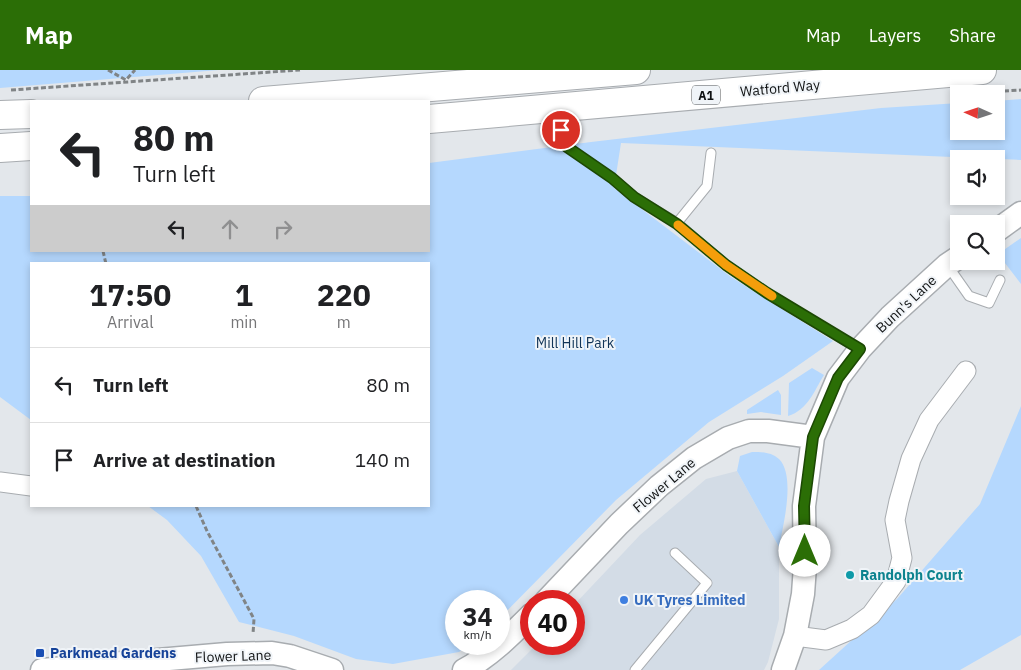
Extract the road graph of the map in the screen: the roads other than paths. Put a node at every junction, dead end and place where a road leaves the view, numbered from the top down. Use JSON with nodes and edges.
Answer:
{"nodes":[{"id":1,"x":636,"y":70,"type":"edge"},
{"id":2,"x":983,"y":81,"type":"edge"},
{"id":3,"x":275,"y":100,"type":"edge"},
{"id":4,"x":559,"y":108,"type":"junction"},
{"id":5,"x":30,"y":114,"type":"edge"},
{"id":6,"x":0,"y":115,"type":"edge"},
{"id":7,"x":430,"y":119,"type":"edge"},
{"id":8,"x":30,"y":146,"type":"edge"},
{"id":9,"x":0,"y":148,"type":"edge"},
{"id":10,"x":711,"y":153,"type":"dead end"},
{"id":11,"x":1021,"y":213,"type":"edge"},
{"id":12,"x":677,"y":224,"type":"junction"},
{"id":13,"x":1005,"y":225,"type":"edge"},
{"id":14,"x":950,"y":264,"type":"edge"},
{"id":15,"x":957,"y":270,"type":"edge"},
{"id":16,"x":1000,"y":280,"type":"dead end"},
{"id":17,"x":860,"y":349,"type":"junction"},
{"id":18,"x":966,"y":371,"type":"dead end"},
{"id":19,"x":813,"y":437,"type":"junction"},
{"id":20,"x":0,"y":482,"type":"edge"},
{"id":21,"x":30,"y":486,"type":"edge"},
{"id":22,"x":675,"y":553,"type":"dead end"},
{"id":23,"x":556,"y":590,"type":"edge"},
{"id":24,"x":520,"y":626,"type":"edge"},
{"id":25,"x":795,"y":636,"type":"junction"},
{"id":26,"x":164,"y":665,"type":"edge"},
{"id":27,"x":42,"y":670,"type":"edge"},
{"id":28,"x":332,"y":670,"type":"edge"},
{"id":29,"x":464,"y":670,"type":"edge"},
{"id":30,"x":635,"y":670,"type":"edge"},
{"id":31,"x":783,"y":670,"type":"edge"}],
"edges":[{"from":1,"to":3,"type":"highway"},
{"from":2,"to":4,"type":"highway","name":"Watford Way","number":"A1"},
{"from":4,"to":7,"type":"highway","name":"Watford Way","number":"A1"},
{"from":4,"to":12,"type":"lane"},
{"from":5,"to":6,"type":"highway"},
{"from":8,"to":9,"type":"highway"},
{"from":10,"to":12,"type":"lane"},
{"from":11,"to":13,"type":"street"},
{"from":12,"to":17,"type":"lane"},
{"from":14,"to":17,"type":"street","name":"Bunn's Lane"},
{"from":15,"to":16,"type":"lane"},
{"from":17,"to":19,"type":"street","name":"Bunn's Lane"},
{"from":18,"to":25,"type":"street"},
{"from":19,"to":23,"type":"street","name":"Flower Lane"},
{"from":19,"to":25,"type":"street","name":"Bunn's Lane"},
{"from":20,"to":21,"type":"street"},
{"from":22,"to":30,"type":"lane"},
{"from":24,"to":29,"type":"street"},
{"from":25,"to":31,"type":"street","name":"Bunn's Lane"},
{"from":26,"to":27,"type":"street","name":"Flower Lane"},
{"from":26,"to":28,"type":"street","name":"Flower Lane"}]}
